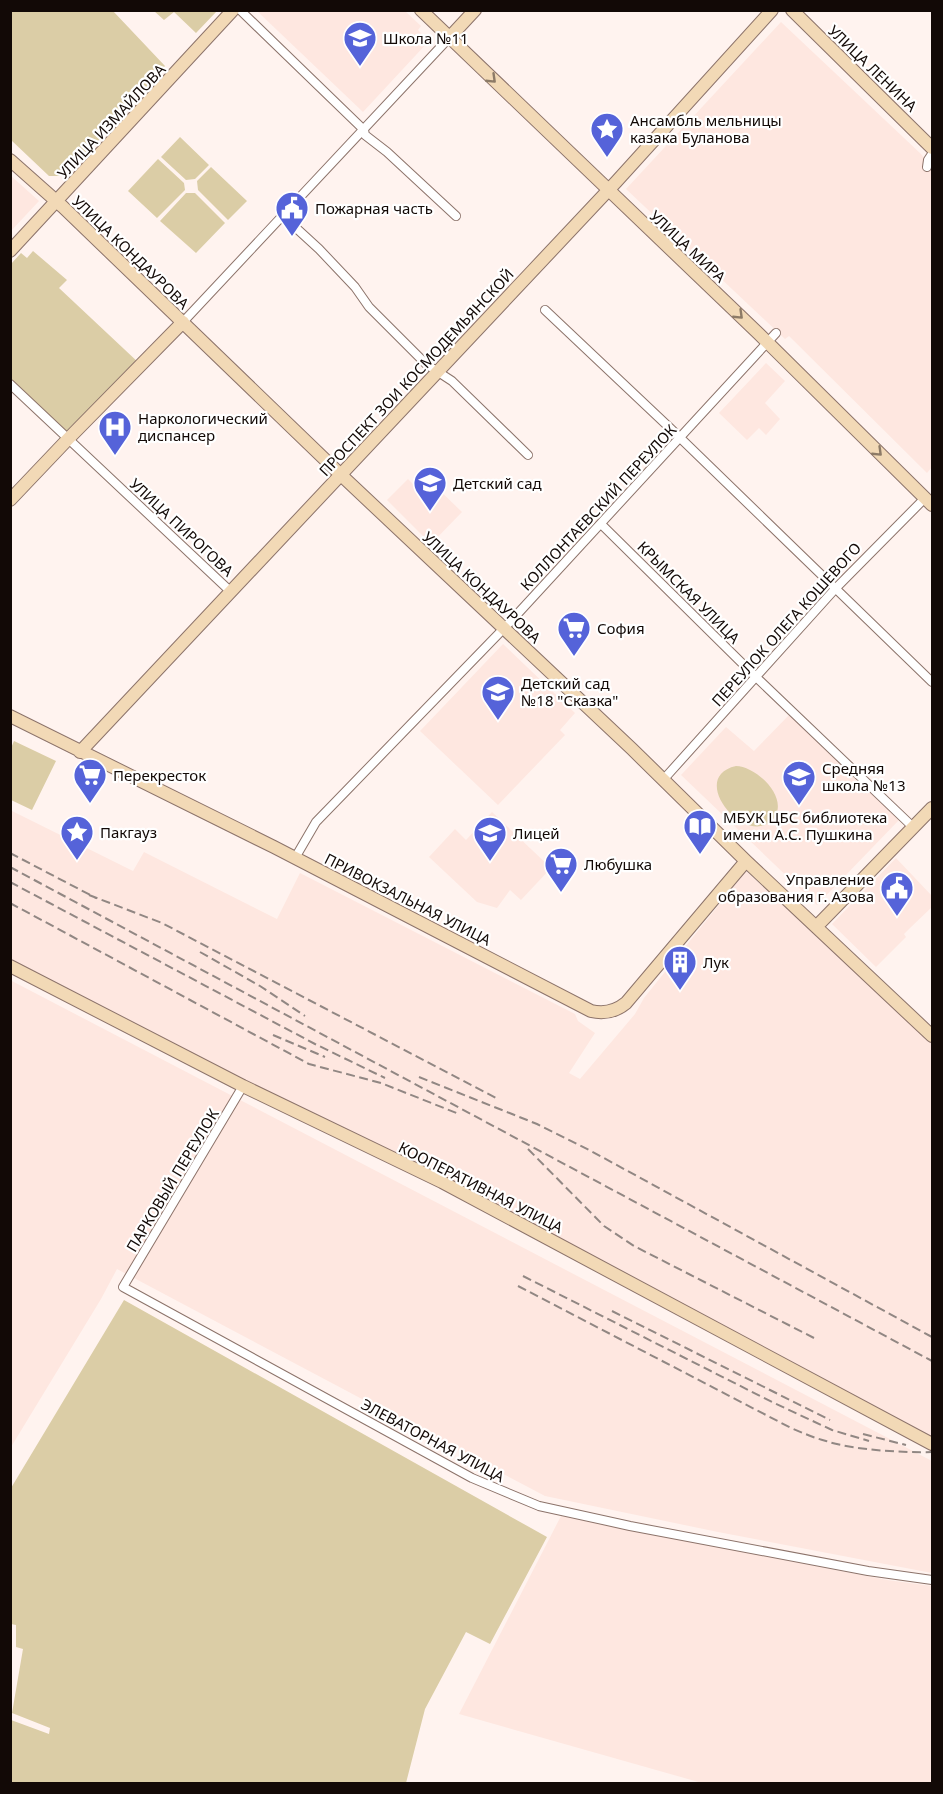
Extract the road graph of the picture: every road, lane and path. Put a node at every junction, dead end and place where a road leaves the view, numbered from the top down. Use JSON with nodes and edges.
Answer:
{"nodes":[{"id":1,"x":232,"y":10,"type":"edge"},
{"id":2,"x":240,"y":10,"type":"edge"},
{"id":3,"x":421,"y":10,"type":"edge"},
{"id":4,"x":475,"y":10,"type":"edge"},
{"id":5,"x":772,"y":10,"type":"edge"},
{"id":6,"x":792,"y":10,"type":"edge"},
{"id":7,"x":449,"y":38,"type":"junction"},
{"id":8,"x":364,"y":130,"type":"junction"},
{"id":9,"x":933,"y":148,"type":"edge"},
{"id":10,"x":933,"y":154,"type":"edge"},
{"id":11,"x":10,"y":160,"type":"edge"},
{"id":12,"x":927,"y":167,"type":"dead end"},
{"id":13,"x":607,"y":191,"type":"junction"},
{"id":14,"x":57,"y":202,"type":"junction"},
{"id":15,"x":283,"y":216,"type":"junction"},
{"id":16,"x":456,"y":216,"type":"dead end"},
{"id":17,"x":10,"y":251,"type":"edge"},
{"id":18,"x":545,"y":310,"type":"dead end"},
{"id":19,"x":183,"y":322,"type":"junction"},
{"id":20,"x":776,"y":333,"type":"dead end"},
{"id":21,"x":766,"y":342,"type":"junction"},
{"id":22,"x":437,"y":372,"type":"junction"},
{"id":23,"x":10,"y":384,"type":"edge"},
{"id":24,"x":680,"y":438,"type":"junction"},
{"id":25,"x":68,"y":439,"type":"junction"},
{"id":26,"x":528,"y":455,"type":"dead end"},
{"id":27,"x":340,"y":474,"type":"junction"},
{"id":28,"x":930,"y":497,"type":"edge"},
{"id":29,"x":10,"y":500,"type":"edge"},
{"id":30,"x":601,"y":524,"type":"junction"},
{"id":31,"x":835,"y":589,"type":"junction"},
{"id":32,"x":230,"y":591,"type":"junction"},
{"id":33,"x":503,"y":628,"type":"junction"},
{"id":34,"x":757,"y":678,"type":"junction"},
{"id":35,"x":933,"y":682,"type":"edge"},
{"id":36,"x":10,"y":716,"type":"edge"},
{"id":37,"x":80,"y":752,"type":"junction"},
{"id":38,"x":663,"y":780,"type":"junction"},
{"id":39,"x":933,"y":808,"type":"edge"},
{"id":40,"x":914,"y":828,"type":"junction"},
{"id":41,"x":295,"y":858,"type":"junction"},
{"id":42,"x":746,"y":861,"type":"junction"},
{"id":43,"x":816,"y":927,"type":"junction"},
{"id":44,"x":10,"y":966,"type":"edge"},
{"id":45,"x":933,"y":1036,"type":"edge"},
{"id":46,"x":243,"y":1086,"type":"junction"},
{"id":47,"x":123,"y":1287,"type":"joint"},
{"id":48,"x":933,"y":1444,"type":"edge"},
{"id":49,"x":933,"y":1580,"type":"edge"}],
"edges":[{"from":1,"to":14,"type":"street","name":"УЛИЦА ИЗМАЙЛОВА"},
{"from":2,"to":8,"type":"street"},
{"from":3,"to":7,"type":"street","name":"УЛИЦА МИРА"},
{"from":4,"to":7,"type":"street"},
{"from":5,"to":13,"type":"street","name":"ПРОСПЕКТ ЗОИ КОСМОДЕМЬЯНСКОЙ"},
{"from":6,"to":9,"type":"street","name":"УЛИЦА ЛЕНИНА"},
{"from":7,"to":8,"type":"street"},
{"from":7,"to":13,"type":"street","name":"УЛИЦА МИРА","one_way":true},
{"from":8,"to":15,"type":"street"},
{"from":8,"to":16,"type":"street"},
{"from":10,"to":12,"type":"street"},
{"from":11,"to":14,"type":"street","name":"УЛИЦА КОНДАУРОВА"},
{"from":13,"to":21,"type":"street","name":"УЛИЦА МИРА","one_way":true},
{"from":13,"to":22,"type":"street","name":"ПРОСПЕКТ ЗОИ КОСМОДЕМЬЯНСКОЙ"},
{"from":14,"to":17,"type":"street","name":"УЛИЦА ИЗМАЙЛОВА"},
{"from":14,"to":19,"type":"street","name":"УЛИЦА КОНДАУРОВА"},
{"from":15,"to":19,"type":"street"},
{"from":15,"to":22,"type":"street"},
{"from":18,"to":24,"type":"street"},
{"from":19,"to":25,"type":"street"},
{"from":19,"to":27,"type":"street","name":"УЛИЦА КОНДАУРОВА"},
{"from":20,"to":21,"type":"street","name":"КОЛЛОНТАЕВСКИЙ ПЕРЕУЛОК"},
{"from":21,"to":24,"type":"street","name":"КОЛЛОНТАЕВСКИЙ ПЕРЕУЛОК"},
{"from":21,"to":28,"type":"street","name":"УЛИЦА МИРА","one_way":true},
{"from":22,"to":26,"type":"street"},
{"from":22,"to":27,"type":"street","name":"ПРОСПЕКТ ЗОИ КОСМОДЕМЬЯНСКОЙ"},
{"from":23,"to":25,"type":"street","name":"УЛИЦА ПИРОГОВА"},
{"from":24,"to":30,"type":"street","name":"КОЛЛОНТАЕВСКИЙ ПЕРЕУЛОК"},
{"from":24,"to":31,"type":"street"},
{"from":25,"to":29,"type":"street"},
{"from":25,"to":32,"type":"street","name":"УЛИЦА ПИРОГОВА"},
{"from":27,"to":32,"type":"street","name":"ПРОСПЕКТ ЗОИ КОСМОДЕМЬЯНСКОЙ"},
{"from":27,"to":33,"type":"street","name":"УЛИЦА КОНДАУРОВА"},
{"from":28,"to":31,"type":"street","name":"ПЕРЕУЛОК ОЛЕГА КОШЕВОГО"},
{"from":30,"to":33,"type":"street","name":"КОЛЛОНТАЕВСКИЙ ПЕРЕУЛОК"},
{"from":30,"to":34,"type":"street","name":"КРЫМСКАЯ УЛИЦА"},
{"from":31,"to":34,"type":"street","name":"ПЕРЕУЛОК ОЛЕГА КОШЕВОГО"},
{"from":31,"to":35,"type":"street"},
{"from":32,"to":37,"type":"street","name":"ПРОСПЕКТ ЗОИ КОСМОДЕМЬЯНСКОЙ"},
{"from":33,"to":38,"type":"street","name":"УЛИЦА КОНДАУРОВА"},
{"from":33,"to":41,"type":"street","name":"КОЛЛОНТАЕВСКИЙ ПЕРЕУЛОК"},
{"from":34,"to":38,"type":"street","name":"ПЕРЕУЛОК ОЛЕГА КОШЕВОГО"},
{"from":34,"to":40,"type":"street","name":"КРЫМСКАЯ УЛИЦА"},
{"from":36,"to":37,"type":"street","name":"ПРИВОКЗАЛЬНАЯ УЛИЦА"},
{"from":37,"to":41,"type":"street","name":"ПРИВОКЗАЛЬНАЯ УЛИЦА"},
{"from":38,"to":42,"type":"street","name":"УЛИЦА КОНДАУРОВА"},
{"from":39,"to":40,"type":"street"},
{"from":40,"to":43,"type":"street"},
{"from":41,"to":42,"type":"street","name":"ПРИВОКЗАЛЬНАЯ УЛИЦА"},
{"from":42,"to":43,"type":"street","name":"УЛИЦА КОНДАУРОВА"},
{"from":43,"to":45,"type":"street","name":"УЛИЦА КОНДАУРОВА"},
{"from":44,"to":46,"type":"street","name":"КООПЕРАТИВНАЯ УЛИЦА"},
{"from":46,"to":47,"type":"street","name":"ПАРКОВЫЙ ПЕРЕУЛОК"},
{"from":46,"to":48,"type":"street","name":"КООПЕРАТИВНАЯ УЛИЦА"},
{"from":47,"to":49,"type":"street","name":"ЭЛЕВАТОРНАЯ УЛИЦА"}]}
